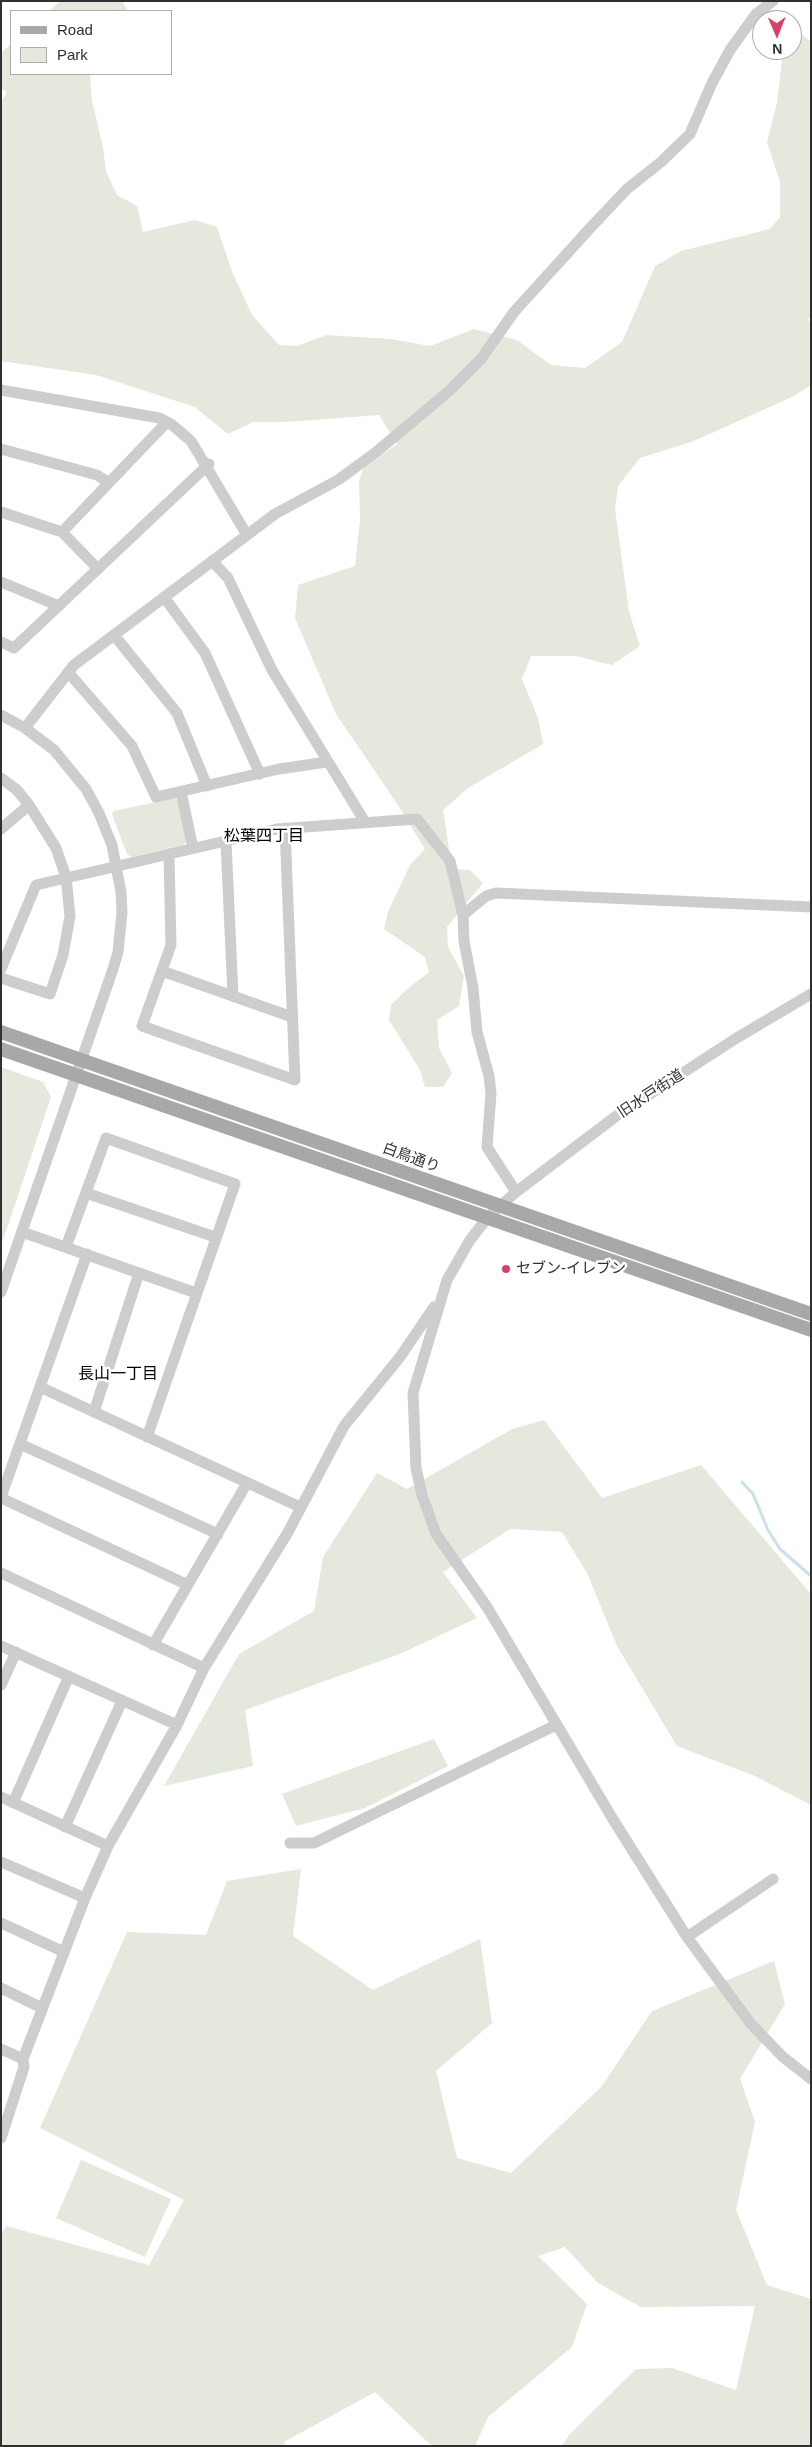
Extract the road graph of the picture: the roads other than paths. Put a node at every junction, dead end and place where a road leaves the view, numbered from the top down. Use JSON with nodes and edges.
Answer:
{"nodes":[{"id":1,"x":773,"y":1,"type":"edge"},
{"id":2,"x":1,"y":390,"type":"edge"},
{"id":3,"x":167,"y":422,"type":"junction"},
{"id":4,"x":1,"y":449,"type":"edge"},
{"id":5,"x":208,"y":465,"type":"junction"},
{"id":6,"x":109,"y":483,"type":"junction"},
{"id":7,"x":1,"y":512,"type":"edge"},
{"id":8,"x":62,"y":532,"type":"junction"},
{"id":9,"x":247,"y":535,"type":"junction"},
{"id":10,"x":212,"y":561,"type":"junction"},
{"id":11,"x":98,"y":569,"type":"junction"},
{"id":12,"x":1,"y":582,"type":"edge"},
{"id":13,"x":164,"y":597,"type":"junction"},
{"id":14,"x":59,"y":606,"type":"junction"},
{"id":15,"x":114,"y":635,"type":"junction"},
{"id":16,"x":1,"y":642,"type":"edge"},
{"id":17,"x":68,"y":672,"type":"junction"},
{"id":18,"x":1,"y":715,"type":"edge"},
{"id":19,"x":25,"y":728,"type":"junction"},
{"id":20,"x":326,"y":762,"type":"junction"},
{"id":21,"x":260,"y":774,"type":"junction"},
{"id":22,"x":1,"y":778,"type":"edge"},
{"id":23,"x":207,"y":786,"type":"junction"},
{"id":24,"x":181,"y":792,"type":"junction"},
{"id":25,"x":29,"y":805,"type":"junction"},
{"id":26,"x":365,"y":822,"type":"junction"},
{"id":27,"x":285,"y":828,"type":"junction"},
{"id":28,"x":1,"y":829,"type":"edge"},
{"id":29,"x":226,"y":841,"type":"junction"},
{"id":30,"x":193,"y":848,"type":"junction"},
{"id":31,"x":169,"y":854,"type":"junction"},
{"id":32,"x":117,"y":866,"type":"junction"},
{"id":33,"x":66,"y":877,"type":"junction"},
{"id":34,"x":811,"y":907,"type":"edge"},
{"id":35,"x":463,"y":915,"type":"junction"},
{"id":36,"x":1,"y":969,"type":"edge"},
{"id":37,"x":162,"y":970,"type":"junction"},
{"id":38,"x":1,"y":978,"type":"edge"},
{"id":39,"x":811,"y":994,"type":"edge"},
{"id":40,"x":233,"y":996,"type":"junction"},
{"id":41,"x":292,"y":1017,"type":"junction"},
{"id":42,"x":1,"y":1032,"type":"edge"},
{"id":43,"x":1,"y":1049,"type":"edge"},
{"id":44,"x":82,"y":1059,"type":"junction"},
{"id":45,"x":76,"y":1075,"type":"junction"},
{"id":46,"x":516,"y":1192,"type":"junction"},
{"id":47,"x":86,"y":1193,"type":"junction"},
{"id":48,"x":500,"y":1206,"type":"junction"},
{"id":49,"x":488,"y":1217,"type":"junction"},
{"id":50,"x":22,"y":1232,"type":"junction"},
{"id":51,"x":215,"y":1237,"type":"junction"},
{"id":52,"x":66,"y":1248,"type":"junction"},
{"id":53,"x":86,"y":1254,"type":"junction"},
{"id":54,"x":139,"y":1273,"type":"junction"},
{"id":55,"x":1,"y":1292,"type":"edge"},
{"id":56,"x":196,"y":1293,"type":"junction"},
{"id":57,"x":440,"y":1299,"type":"junction"},
{"id":58,"x":811,"y":1314,"type":"edge"},
{"id":59,"x":811,"y":1330,"type":"edge"},
{"id":60,"x":40,"y":1387,"type":"junction"},
{"id":61,"x":94,"y":1412,"type":"junction"},
{"id":62,"x":147,"y":1437,"type":"junction"},
{"id":63,"x":20,"y":1444,"type":"junction"},
{"id":64,"x":247,"y":1483,"type":"junction"},
{"id":65,"x":1,"y":1497,"type":"edge"},
{"id":66,"x":300,"y":1507,"type":"junction"},
{"id":67,"x":218,"y":1534,"type":"junction"},
{"id":68,"x":1,"y":1573,"type":"edge"},
{"id":69,"x":188,"y":1585,"type":"junction"},
{"id":70,"x":153,"y":1645,"type":"junction"},
{"id":71,"x":1,"y":1646,"type":"edge"},
{"id":72,"x":16,"y":1652,"type":"junction"},
{"id":73,"x":204,"y":1668,"type":"junction"},
{"id":74,"x":70,"y":1676,"type":"junction"},
{"id":75,"x":1,"y":1685,"type":"edge"},
{"id":76,"x":122,"y":1701,"type":"junction"},
{"id":77,"x":177,"y":1725,"type":"junction"},
{"id":78,"x":556,"y":1725,"type":"junction"},
{"id":79,"x":1,"y":1797,"type":"edge"},
{"id":80,"x":13,"y":1803,"type":"junction"},
{"id":81,"x":65,"y":1827,"type":"junction"},
{"id":82,"x":290,"y":1843,"type":"dead end"},
{"id":83,"x":108,"y":1846,"type":"junction"},
{"id":84,"x":1,"y":1862,"type":"edge"},
{"id":85,"x":773,"y":1879,"type":"dead end"},
{"id":86,"x":85,"y":1898,"type":"junction"},
{"id":87,"x":1,"y":1923,"type":"edge"},
{"id":88,"x":688,"y":1936,"type":"junction"},
{"id":89,"x":64,"y":1952,"type":"junction"},
{"id":90,"x":1,"y":1988,"type":"edge"},
{"id":91,"x":42,"y":2008,"type":"junction"},
{"id":92,"x":1,"y":2049,"type":"edge"},
{"id":93,"x":23,"y":2059,"type":"junction"},
{"id":94,"x":811,"y":2079,"type":"edge"},
{"id":95,"x":4,"y":2120,"type":"edge"},
{"id":96,"x":1,"y":2138,"type":"edge"}],
"edges":[{"from":1,"to":9,"type":"street"},
{"from":2,"to":3,"type":"street"},
{"from":3,"to":5,"type":"street"},
{"from":3,"to":6,"type":"street"},
{"from":4,"to":6,"type":"street"},
{"from":5,"to":9,"type":"street"},
{"from":5,"to":11,"type":"street"},
{"from":6,"to":8,"type":"street"},
{"from":7,"to":8,"type":"street"},
{"from":8,"to":11,"type":"street"},
{"from":9,"to":10,"type":"street"},
{"from":10,"to":13,"type":"street"},
{"from":10,"to":20,"type":"street"},
{"from":11,"to":14,"type":"street"},
{"from":12,"to":14,"type":"street"},
{"from":13,"to":15,"type":"street"},
{"from":13,"to":21,"type":"street"},
{"from":14,"to":16,"type":"street"},
{"from":15,"to":17,"type":"street"},
{"from":15,"to":23,"type":"street"},
{"from":17,"to":19,"type":"street"},
{"from":17,"to":24,"type":"street"},
{"from":18,"to":19,"type":"street"},
{"from":19,"to":32,"type":"street"},
{"from":20,"to":21,"type":"street"},
{"from":20,"to":26,"type":"street"},
{"from":21,"to":23,"type":"street"},
{"from":22,"to":25,"type":"street"},
{"from":23,"to":24,"type":"street"},
{"from":24,"to":30,"type":"street"},
{"from":25,"to":28,"type":"street"},
{"from":25,"to":33,"type":"street"},
{"from":26,"to":27,"type":"street"},
{"from":26,"to":35,"type":"street"},
{"from":27,"to":29,"type":"street"},
{"from":27,"to":41,"type":"street"},
{"from":29,"to":30,"type":"street"},
{"from":29,"to":40,"type":"street"},
{"from":30,"to":31,"type":"street"},
{"from":31,"to":32,"type":"street"},
{"from":31,"to":37,"type":"street"},
{"from":32,"to":33,"type":"street"},
{"from":32,"to":44,"type":"street"},
{"from":33,"to":36,"type":"street"},
{"from":33,"to":38,"type":"street"},
{"from":34,"to":35,"type":"street"},
{"from":35,"to":46,"type":"street"},
{"from":37,"to":40,"type":"street"},
{"from":37,"to":41,"type":"street"},
{"from":39,"to":46,"type":"street","name":"旧水戸街道"},
{"from":40,"to":41,"type":"street"},
{"from":42,"to":44,"type":"main road","name":"白鳥通り"},
{"from":43,"to":45,"type":"main road","name":"白鳥通り"},
{"from":44,"to":45,"type":"street"},
{"from":44,"to":48,"type":"main road","name":"白鳥通り"},
{"from":45,"to":49,"type":"main road","name":"白鳥通り"},
{"from":45,"to":50,"type":"street"},
{"from":46,"to":48,"type":"street","name":"旧水戸街道"},
{"from":47,"to":51,"type":"street"},
{"from":47,"to":51,"type":"street"},
{"from":47,"to":52,"type":"street"},
{"from":48,"to":49,"type":"street","name":"旧水戸街道"},
{"from":48,"to":58,"type":"main road","name":"白鳥通り"},
{"from":49,"to":57,"type":"street","name":"旧水戸街道"},
{"from":49,"to":59,"type":"main road","name":"白鳥通り"},
{"from":50,"to":52,"type":"street"},
{"from":50,"to":55,"type":"street"},
{"from":51,"to":56,"type":"street"},
{"from":52,"to":53,"type":"street"},
{"from":53,"to":54,"type":"street"},
{"from":53,"to":60,"type":"street"},
{"from":54,"to":56,"type":"street"},
{"from":54,"to":61,"type":"street"},
{"from":56,"to":62,"type":"street"},
{"from":57,"to":66,"type":"street"},
{"from":57,"to":78,"type":"street"},
{"from":60,"to":61,"type":"street"},
{"from":60,"to":63,"type":"street"},
{"from":61,"to":62,"type":"street"},
{"from":62,"to":64,"type":"street"},
{"from":63,"to":65,"type":"street"},
{"from":63,"to":67,"type":"street"},
{"from":64,"to":66,"type":"street"},
{"from":64,"to":67,"type":"street"},
{"from":65,"to":69,"type":"street"},
{"from":66,"to":73,"type":"street"},
{"from":67,"to":69,"type":"street"},
{"from":68,"to":70,"type":"street"},
{"from":69,"to":70,"type":"street"},
{"from":70,"to":73,"type":"street"},
{"from":71,"to":72,"type":"street"},
{"from":72,"to":74,"type":"street"},
{"from":72,"to":75,"type":"street"},
{"from":73,"to":77,"type":"street"},
{"from":74,"to":76,"type":"street"},
{"from":74,"to":80,"type":"street"},
{"from":76,"to":77,"type":"street"},
{"from":76,"to":81,"type":"street"},
{"from":77,"to":83,"type":"street"},
{"from":78,"to":82,"type":"street"},
{"from":78,"to":88,"type":"street"},
{"from":79,"to":80,"type":"street"},
{"from":80,"to":81,"type":"street"},
{"from":81,"to":83,"type":"street"},
{"from":83,"to":86,"type":"street"},
{"from":84,"to":86,"type":"street"},
{"from":85,"to":88,"type":"street"},
{"from":86,"to":89,"type":"street"},
{"from":87,"to":89,"type":"street"},
{"from":88,"to":94,"type":"street"},
{"from":89,"to":91,"type":"street"},
{"from":90,"to":91,"type":"street"},
{"from":91,"to":93,"type":"street"},
{"from":92,"to":93,"type":"street"},
{"from":93,"to":95,"type":"street"},
{"from":95,"to":96,"type":"street"}]}
